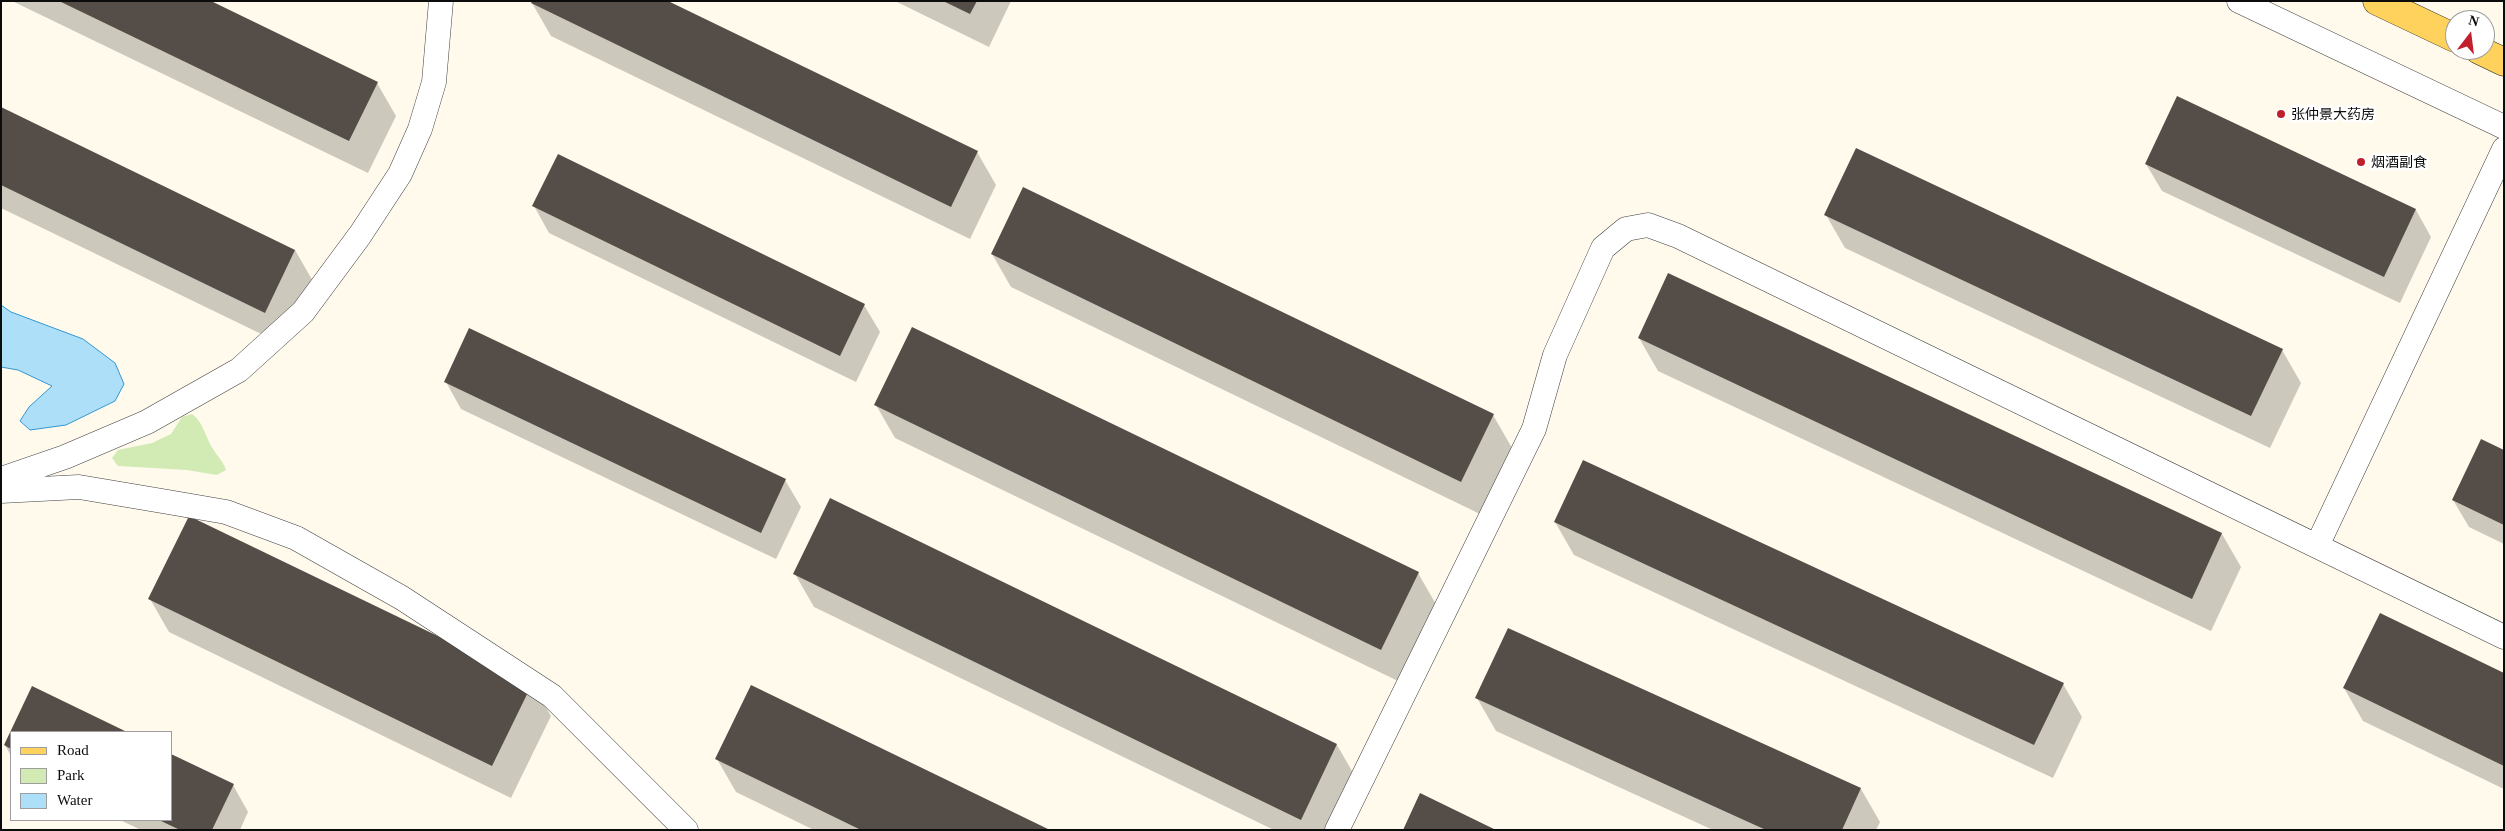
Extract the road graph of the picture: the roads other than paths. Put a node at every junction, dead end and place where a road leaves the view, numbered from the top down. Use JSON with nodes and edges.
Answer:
{"nodes":[{"id":1,"x":442,"y":1,"type":"edge"},
{"id":2,"x":2239,"y":1,"type":"edge"},
{"id":3,"x":2377,"y":1,"type":"edge"},
{"id":4,"x":2445,"y":33,"type":"edge"},
{"id":5,"x":2504,"y":127,"type":"edge"},
{"id":6,"x":2504,"y":149,"type":"edge"},
{"id":7,"x":1,"y":479,"type":"edge"},
{"id":8,"x":1,"y":491,"type":"edge"},
{"id":9,"x":2317,"y":546,"type":"junction"},
{"id":10,"x":2504,"y":637,"type":"edge"},
{"id":11,"x":686,"y":830,"type":"edge"},
{"id":12,"x":1337,"y":830,"type":"edge"}],
"edges":[{"from":1,"to":7,"type":"lane"},
{"from":2,"to":5,"type":"lane"},
{"from":3,"to":4,"type":"main road"},
{"from":6,"to":9,"type":"lane"},
{"from":8,"to":11,"type":"lane"},
{"from":9,"to":10,"type":"lane"},
{"from":9,"to":12,"type":"lane"}]}
